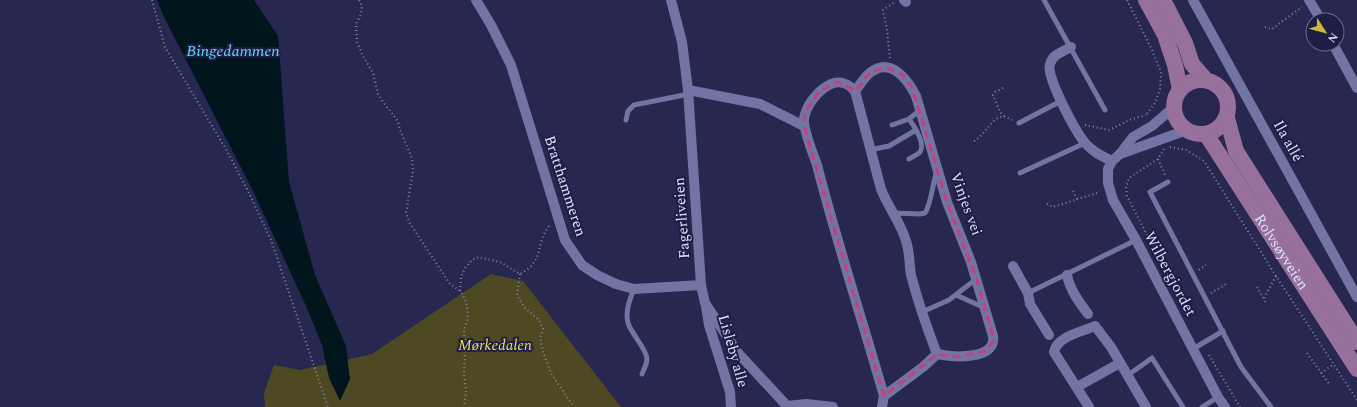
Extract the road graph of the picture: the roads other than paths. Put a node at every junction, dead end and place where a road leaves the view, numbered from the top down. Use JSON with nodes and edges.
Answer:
{"nodes":[{"id":1,"x":476,"y":0,"type":"edge"},
{"id":2,"x":671,"y":0,"type":"edge"},
{"id":3,"x":1044,"y":0,"type":"edge"},
{"id":4,"x":1146,"y":0,"type":"edge"},
{"id":5,"x":1163,"y":0,"type":"edge"},
{"id":6,"x":1193,"y":0,"type":"edge"},
{"id":7,"x":1312,"y":2,"type":"edge"},
{"id":8,"x":1317,"y":12,"type":"edge"},
{"id":9,"x":1071,"y":47,"type":"junction"},
{"id":10,"x":1337,"y":52,"type":"edge"},
{"id":11,"x":1206,"y":80,"type":"junction"},
{"id":12,"x":1357,"y":88,"type":"edge"},
{"id":13,"x":1180,"y":89,"type":"junction"},
{"id":14,"x":856,"y":91,"type":"junction"},
{"id":15,"x":688,"y":92,"type":"junction"},
{"id":16,"x":1061,"y":101,"type":"junction"},
{"id":17,"x":1174,"y":108,"type":"junction"},
{"id":18,"x":920,"y":110,"type":"junction"},
{"id":19,"x":1105,"y":110,"type":"dead end"},
{"id":20,"x":1227,"y":118,"type":"junction"},
{"id":21,"x":909,"y":119,"type":"junction"},
{"id":22,"x":626,"y":120,"type":"dead end"},
{"id":23,"x":1019,"y":123,"type":"road end"},
{"id":24,"x":892,"y":125,"type":"dead end"},
{"id":25,"x":804,"y":126,"type":"junction"},
{"id":26,"x":916,"y":130,"type":"junction"},
{"id":27,"x":1187,"y":130,"type":"junction"},
{"id":28,"x":1206,"y":134,"type":"junction"},
{"id":29,"x":1085,"y":144,"type":"junction"},
{"id":30,"x":870,"y":150,"type":"junction"},
{"id":31,"x":1120,"y":154,"type":"junction"},
{"id":32,"x":909,"y":159,"type":"dead end"},
{"id":33,"x":1112,"y":161,"type":"junction"},
{"id":34,"x":937,"y":168,"type":"junction"},
{"id":35,"x":1020,"y":173,"type":"dead end"},
{"id":36,"x":1168,"y":182,"type":"road end"},
{"id":37,"x":892,"y":213,"type":"junction"},
{"id":38,"x":1136,"y":240,"type":"junction"},
{"id":39,"x":1013,"y":266,"type":"dead end"},
{"id":40,"x":1067,"y":275,"type":"junction"},
{"id":41,"x":977,"y":280,"type":"junction"},
{"id":42,"x":701,"y":285,"type":"junction"},
{"id":43,"x":634,"y":289,"type":"junction"},
{"id":44,"x":1028,"y":293,"type":"junction"},
{"id":45,"x":956,"y":295,"type":"junction"},
{"id":46,"x":1357,"y":297,"type":"edge"},
{"id":47,"x":705,"y":303,"type":"junction"},
{"id":48,"x":985,"y":308,"type":"junction"},
{"id":49,"x":922,"y":312,"type":"junction"},
{"id":50,"x":1088,"y":314,"type":"dead end"},
{"id":51,"x":1224,"y":331,"type":"junction"},
{"id":52,"x":1049,"y":335,"type":"dead end"},
{"id":53,"x":1357,"y":342,"type":"edge"},
{"id":54,"x":1193,"y":349,"type":"junction"},
{"id":55,"x":937,"y":354,"type":"junction"},
{"id":56,"x":1120,"y":363,"type":"junction"},
{"id":57,"x":1357,"y":369,"type":"edge"},
{"id":58,"x":642,"y":374,"type":"dead end"},
{"id":59,"x":1128,"y":375,"type":"junction"},
{"id":60,"x":1077,"y":387,"type":"junction"},
{"id":61,"x":884,"y":396,"type":"junction"},
{"id":62,"x":1218,"y":397,"type":"junction"},
{"id":63,"x":731,"y":407,"type":"edge"},
{"id":64,"x":788,"y":407,"type":"edge"},
{"id":65,"x":833,"y":407,"type":"edge"},
{"id":66,"x":882,"y":407,"type":"edge"},
{"id":67,"x":1089,"y":407,"type":"edge"},
{"id":68,"x":1146,"y":407,"type":"edge"},
{"id":69,"x":1183,"y":407,"type":"edge"},
{"id":70,"x":1202,"y":407,"type":"edge"},
{"id":71,"x":1225,"y":407,"type":"edge"},
{"id":72,"x":1271,"y":407,"type":"edge"}],
"edges":[{"from":1,"to":43,"type":"street","name":"Bratthammeren"},
{"from":2,"to":15,"type":"street","name":"Fagerliveien"},
{"from":3,"to":9,"type":"lane"},
{"from":4,"to":13,"type":"main road"},
{"from":5,"to":11,"type":"main road"},
{"from":6,"to":46,"type":"street","name":"Ila allé"},
{"from":7,"to":8,"type":"street"},
{"from":9,"to":16,"type":"street"},
{"from":9,"to":19,"type":"lane"},
{"from":10,"to":12,"type":"street"},
{"from":11,"to":13,"type":"main road"},
{"from":11,"to":20,"type":"main road"},
{"from":13,"to":17,"type":"main road"},
{"from":14,"to":18,"type":"street","name":"Vinjes vei"},
{"from":14,"to":25,"type":"street"},
{"from":14,"to":30,"type":"street"},
{"from":15,"to":22,"type":"lane"},
{"from":15,"to":25,"type":"street"},
{"from":15,"to":42,"type":"street","name":"Fagerliveien"},
{"from":16,"to":23,"type":"lane"},
{"from":16,"to":29,"type":"street"},
{"from":17,"to":27,"type":"main road"},
{"from":17,"to":31,"type":"street"},
{"from":18,"to":21,"type":"lane"},
{"from":18,"to":34,"type":"street","name":"Vinjes vei"},
{"from":20,"to":28,"type":"main road"},
{"from":20,"to":53,"type":"main road","name":"Rolvsøyveien"},
{"from":21,"to":24,"type":"lane"},
{"from":21,"to":26,"type":"lane"},
{"from":25,"to":61,"type":"street"},
{"from":26,"to":30,"type":"lane"},
{"from":26,"to":32,"type":"lane"},
{"from":27,"to":28,"type":"main road"},
{"from":27,"to":31,"type":"street"},
{"from":28,"to":57,"type":"main road","name":"Rolvsøyveien"},
{"from":29,"to":33,"type":"street"},
{"from":29,"to":35,"type":"lane"},
{"from":30,"to":37,"type":"street"},
{"from":31,"to":33,"type":"street"},
{"from":33,"to":38,"type":"street","name":"Wilbergjordet"},
{"from":34,"to":37,"type":"lane"},
{"from":34,"to":41,"type":"street","name":"Vinjes vei"},
{"from":36,"to":51,"type":"lane"},
{"from":37,"to":49,"type":"street"},
{"from":38,"to":40,"type":"lane"},
{"from":38,"to":54,"type":"street","name":"Wilbergjordet"},
{"from":39,"to":44,"type":"street"},
{"from":40,"to":44,"type":"lane"},
{"from":40,"to":50,"type":"street"},
{"from":41,"to":45,"type":"lane"},
{"from":41,"to":48,"type":"street","name":"Vinjes vei"},
{"from":42,"to":43,"type":"street","name":"Bratthammeren"},
{"from":42,"to":47,"type":"street","name":"Fagerliveien"},
{"from":43,"to":58,"type":"lane"},
{"from":44,"to":52,"type":"street"},
{"from":45,"to":48,"type":"lane"},
{"from":45,"to":49,"type":"lane"},
{"from":47,"to":63,"type":"street","name":"Lisleby alle"},
{"from":47,"to":64,"type":"street","name":"Fagerliveien"},
{"from":48,"to":55,"type":"street","name":"Vinjes vei"},
{"from":49,"to":55,"type":"street"},
{"from":51,"to":54,"type":"lane"},
{"from":51,"to":72,"type":"lane"},
{"from":54,"to":62,"type":"street","name":"Wilbergjordet"},
{"from":55,"to":61,"type":"street"},
{"from":56,"to":59,"type":"street"},
{"from":56,"to":60,"type":"street"},
{"from":56,"to":60,"type":"street"},
{"from":59,"to":68,"type":"street"},
{"from":59,"to":69,"type":"lane"},
{"from":60,"to":67,"type":"street"},
{"from":61,"to":66,"type":"street"},
{"from":62,"to":70,"type":"lane"},
{"from":62,"to":71,"type":"street","name":"Wilbergjordet"},
{"from":64,"to":65,"type":"street"}]}
